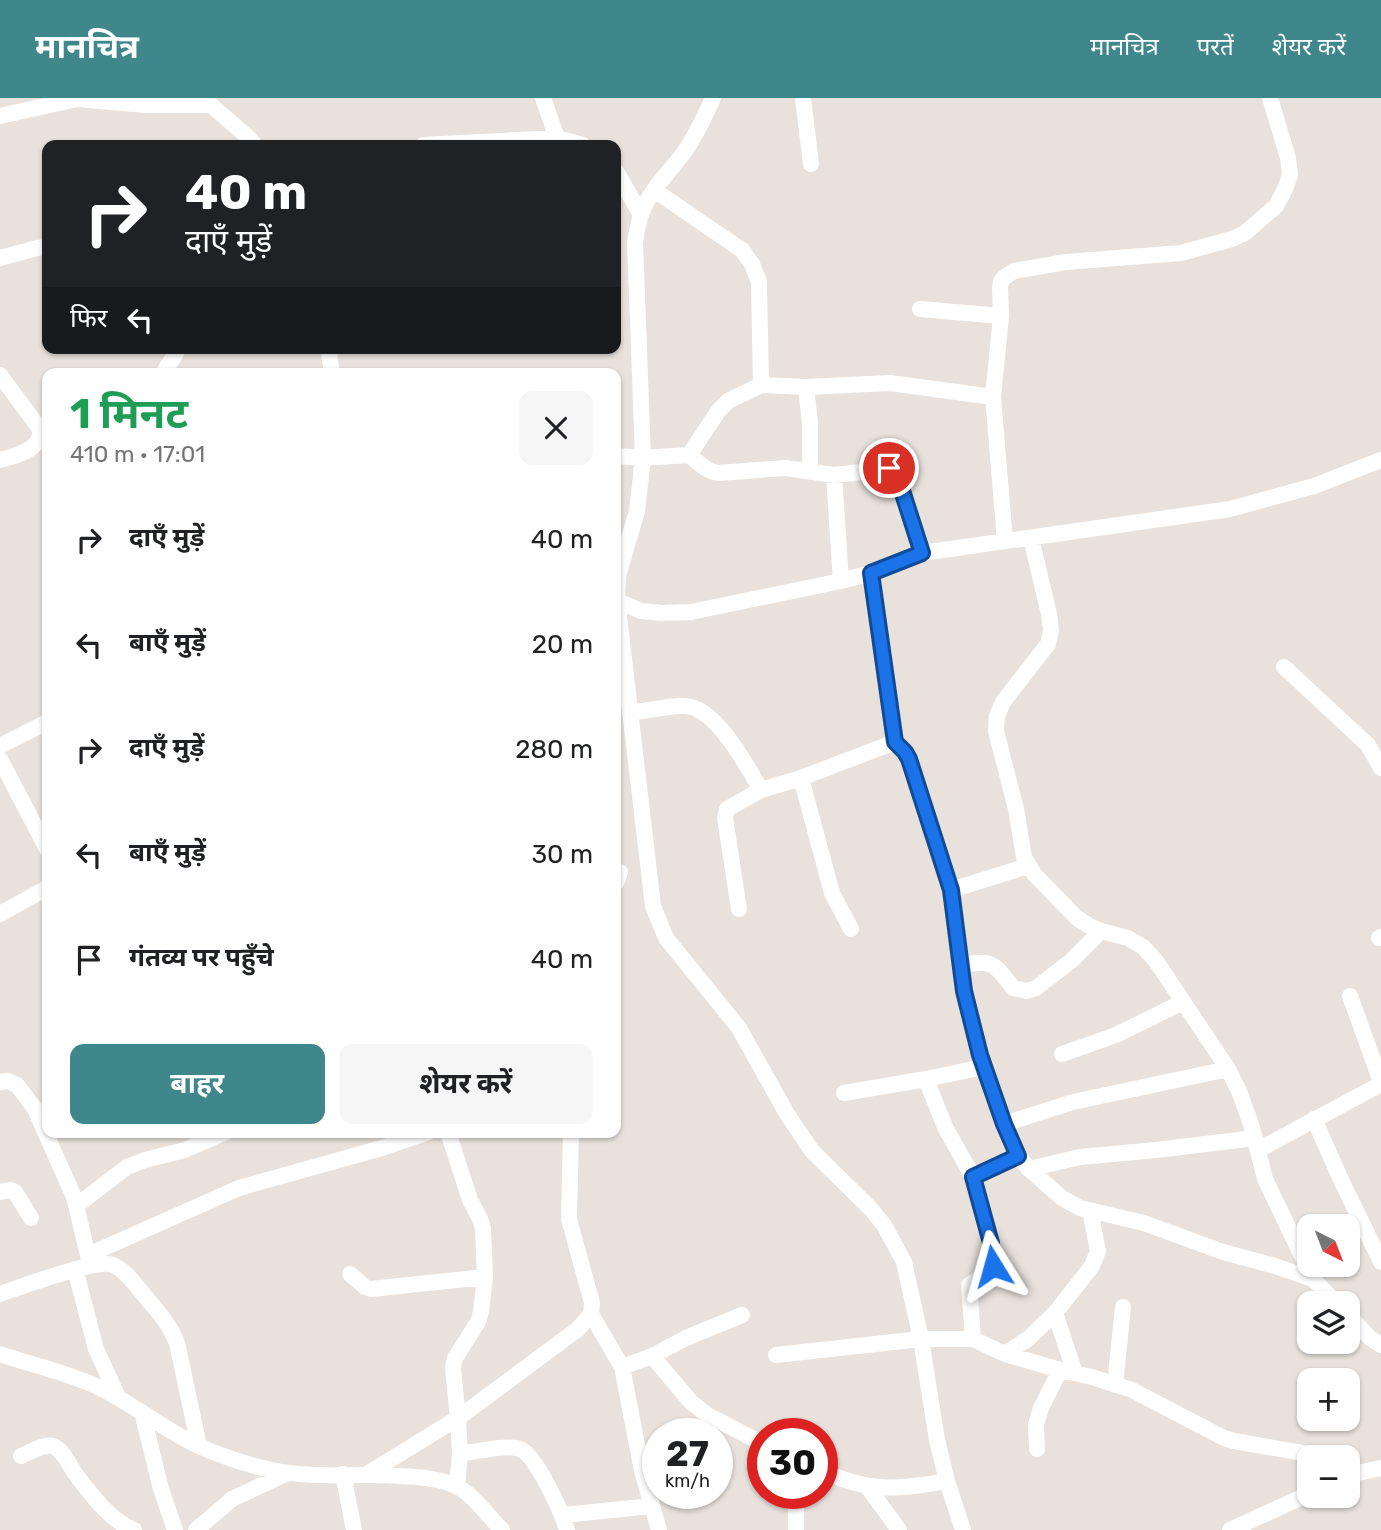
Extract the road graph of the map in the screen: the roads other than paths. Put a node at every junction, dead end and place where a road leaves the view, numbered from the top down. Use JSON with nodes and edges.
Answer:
{"nodes":[{"id":1,"x":543,"y":98,"type":"edge"},
{"id":2,"x":713,"y":98,"type":"edge"},
{"id":3,"x":803,"y":98,"type":"edge"},
{"id":4,"x":1270,"y":98,"type":"edge"},
{"id":5,"x":207,"y":102,"type":"edge"},
{"id":6,"x":0,"y":116,"type":"edge"},
{"id":7,"x":557,"y":138,"type":"junction"},
{"id":8,"x":251,"y":140,"type":"edge"},
{"id":9,"x":519,"y":140,"type":"edge"},
{"id":10,"x":564,"y":140,"type":"edge"},
{"id":11,"x":811,"y":164,"type":"dead end"},
{"id":12,"x":621,"y":180,"type":"edge"},
{"id":13,"x":654,"y":190,"type":"junction"},
{"id":14,"x":641,"y":215,"type":"junction"},
{"id":15,"x":42,"y":248,"type":"edge"},
{"id":16,"x":0,"y":258,"type":"edge"},
{"id":17,"x":920,"y":309,"type":"dead end"},
{"id":18,"x":1001,"y":316,"type":"junction"},
{"id":19,"x":0,"y":375,"type":"edge"},
{"id":20,"x":761,"y":385,"type":"junction"},
{"id":21,"x":806,"y":387,"type":"junction"},
{"id":22,"x":993,"y":397,"type":"junction"},
{"id":23,"x":690,"y":455,"type":"junction"},
{"id":24,"x":621,"y":456,"type":"edge"},
{"id":25,"x":643,"y":458,"type":"junction"},
{"id":26,"x":0,"y":460,"type":"edge"},
{"id":27,"x":1381,"y":460,"type":"edge"},
{"id":28,"x":810,"y":470,"type":"junction"},
{"id":29,"x":834,"y":475,"type":"junction"},
{"id":30,"x":1031,"y":538,"type":"junction"},
{"id":31,"x":1005,"y":541,"type":"junction"},
{"id":32,"x":922,"y":553,"type":"junction"},
{"id":33,"x":621,"y":566,"type":"edge"},
{"id":34,"x":871,"y":573,"type":"junction"},
{"id":35,"x":841,"y":582,"type":"junction"},
{"id":36,"x":621,"y":602,"type":"edge"},
{"id":37,"x":621,"y":640,"type":"edge"},
{"id":38,"x":1284,"y":667,"type":"dead end"},
{"id":39,"x":630,"y":713,"type":"junction"},
{"id":40,"x":42,"y":725,"type":"edge"},
{"id":41,"x":895,"y":742,"type":"junction"},
{"id":42,"x":0,"y":746,"type":"edge"},
{"id":43,"x":0,"y":759,"type":"edge"},
{"id":44,"x":1381,"y":768,"type":"edge"},
{"id":45,"x":801,"y":778,"type":"junction"},
{"id":46,"x":761,"y":790,"type":"junction"},
{"id":47,"x":42,"y":839,"type":"edge"},
{"id":48,"x":1028,"y":866,"type":"junction"},
{"id":49,"x":951,"y":890,"type":"junction"},
{"id":50,"x":42,"y":891,"type":"edge"},
{"id":51,"x":739,"y":909,"type":"dead end"},
{"id":52,"x":0,"y":914,"type":"edge"},
{"id":53,"x":850,"y":929,"type":"dead end"},
{"id":54,"x":1101,"y":931,"type":"junction"},
{"id":55,"x":961,"y":965,"type":"junction"},
{"id":56,"x":1350,"y":996,"type":"dead end"},
{"id":57,"x":1183,"y":1002,"type":"junction"},
{"id":58,"x":1062,"y":1054,"type":"dead end"},
{"id":59,"x":983,"y":1066,"type":"junction"},
{"id":60,"x":1228,"y":1069,"type":"junction"},
{"id":61,"x":926,"y":1079,"type":"junction"},
{"id":62,"x":0,"y":1082,"type":"edge"},
{"id":63,"x":1381,"y":1083,"type":"edge"},
{"id":64,"x":844,"y":1093,"type":"dead end"},
{"id":65,"x":1314,"y":1119,"type":"junction"},
{"id":66,"x":1004,"y":1124,"type":"junction"},
{"id":67,"x":42,"y":1125,"type":"edge"},
{"id":68,"x":48,"y":1138,"type":"edge"},
{"id":69,"x":212,"y":1138,"type":"edge"},
{"id":70,"x":450,"y":1138,"type":"edge"},
{"id":71,"x":571,"y":1138,"type":"edge"},
{"id":72,"x":382,"y":1140,"type":"edge"},
{"id":73,"x":1257,"y":1144,"type":"junction"},
{"id":74,"x":1018,"y":1156,"type":"junction"},
{"id":75,"x":1029,"y":1169,"type":"junction"},
{"id":76,"x":973,"y":1177,"type":"junction"},
{"id":77,"x":0,"y":1192,"type":"edge"},
{"id":78,"x":76,"y":1206,"type":"junction"},
{"id":79,"x":1090,"y":1211,"type":"junction"},
{"id":80,"x":31,"y":1218,"type":"dead end"},
{"id":81,"x":1381,"y":1262,"type":"edge"},
{"id":82,"x":84,"y":1263,"type":"junction"},
{"id":83,"x":350,"y":1274,"type":"dead end"},
{"id":84,"x":485,"y":1277,"type":"junction"},
{"id":85,"x":1313,"y":1279,"type":"junction"},
{"id":86,"x":1325,"y":1291,"type":"edge"},
{"id":87,"x":0,"y":1294,"type":"edge"},
{"id":88,"x":1124,"y":1307,"type":"dead end"},
{"id":89,"x":1055,"y":1313,"type":"junction"},
{"id":90,"x":591,"y":1314,"type":"junction"},
{"id":91,"x":742,"y":1315,"type":"dead end"},
{"id":92,"x":1360,"y":1328,"type":"edge"},
{"id":93,"x":921,"y":1339,"type":"junction"},
{"id":94,"x":973,"y":1339,"type":"junction"},
{"id":95,"x":1381,"y":1345,"type":"edge"},
{"id":96,"x":0,"y":1354,"type":"edge"},
{"id":97,"x":1005,"y":1354,"type":"junction"},
{"id":98,"x":776,"y":1355,"type":"dead end"},
{"id":99,"x":652,"y":1356,"type":"junction"},
{"id":100,"x":622,"y":1367,"type":"junction"},
{"id":101,"x":1068,"y":1371,"type":"junction"},
{"id":102,"x":1115,"y":1385,"type":"junction"},
{"id":103,"x":118,"y":1397,"type":"junction"},
{"id":104,"x":142,"y":1412,"type":"junction"},
{"id":105,"x":458,"y":1418,"type":"junction"},
{"id":106,"x":747,"y":1436,"type":"edge"},
{"id":107,"x":199,"y":1446,"type":"junction"},
{"id":108,"x":1037,"y":1449,"type":"dead end"},
{"id":109,"x":1297,"y":1452,"type":"edge"},
{"id":110,"x":460,"y":1454,"type":"junction"},
{"id":111,"x":21,"y":1456,"type":"dead end"},
{"id":112,"x":1381,"y":1468,"type":"edge"},
{"id":113,"x":642,"y":1471,"type":"edge"},
{"id":114,"x":1360,"y":1471,"type":"edge"},
{"id":115,"x":288,"y":1473,"type":"junction"},
{"id":116,"x":343,"y":1474,"type":"junction"},
{"id":117,"x":367,"y":1474,"type":"junction"},
{"id":118,"x":838,"y":1477,"type":"edge"},
{"id":119,"x":947,"y":1481,"type":"junction"},
{"id":120,"x":867,"y":1486,"type":"junction"},
{"id":121,"x":457,"y":1487,"type":"junction"},
{"id":122,"x":1297,"y":1499,"type":"edge"},
{"id":123,"x":642,"y":1508,"type":"edge"},
{"id":124,"x":653,"y":1509,"type":"edge"},
{"id":125,"x":796,"y":1509,"type":"edge"},
{"id":126,"x":565,"y":1522,"type":"edge"},
{"id":127,"x":134,"y":1530,"type":"edge"},
{"id":128,"x":175,"y":1530,"type":"edge"},
{"id":129,"x":196,"y":1530,"type":"edge"},
{"id":130,"x":354,"y":1530,"type":"edge"},
{"id":131,"x":502,"y":1530,"type":"edge"},
{"id":132,"x":659,"y":1530,"type":"edge"},
{"id":133,"x":796,"y":1530,"type":"edge"},
{"id":134,"x":899,"y":1530,"type":"edge"},
{"id":135,"x":963,"y":1530,"type":"edge"},
{"id":136,"x":1230,"y":1530,"type":"edge"}],
"edges":[{"from":1,"to":7,"type":"street"},
{"from":2,"to":13,"type":"street"},
{"from":3,"to":11,"type":"street"},
{"from":4,"to":18,"type":"street"},
{"from":5,"to":6,"type":"street"},
{"from":5,"to":8,"type":"street"},
{"from":7,"to":9,"type":"street"},
{"from":7,"to":10,"type":"street"},
{"from":12,"to":14,"type":"street"},
{"from":13,"to":14,"type":"street"},
{"from":13,"to":20,"type":"street"},
{"from":14,"to":25,"type":"street"},
{"from":15,"to":16,"type":"street"},
{"from":17,"to":18,"type":"street"},
{"from":18,"to":22,"type":"street"},
{"from":19,"to":26,"type":"street"},
{"from":20,"to":21,"type":"street"},
{"from":20,"to":23,"type":"street"},
{"from":21,"to":22,"type":"street"},
{"from":21,"to":28,"type":"street"},
{"from":22,"to":31,"type":"street"},
{"from":23,"to":25,"type":"street"},
{"from":23,"to":28,"type":"street"},
{"from":24,"to":25,"type":"street"},
{"from":25,"to":33,"type":"street"},
{"from":27,"to":30,"type":"street"},
{"from":28,"to":29,"type":"street"},
{"from":29,"to":32,"type":"street"},
{"from":29,"to":35,"type":"street"},
{"from":30,"to":31,"type":"street"},
{"from":30,"to":48,"type":"street"},
{"from":31,"to":32,"type":"street"},
{"from":32,"to":34,"type":"street"},
{"from":34,"to":35,"type":"street"},
{"from":34,"to":41,"type":"street"},
{"from":35,"to":36,"type":"street"},
{"from":37,"to":39,"type":"street"},
{"from":38,"to":44,"type":"street"},
{"from":39,"to":46,"type":"street"},
{"from":39,"to":93,"type":"street"},
{"from":40,"to":42,"type":"street"},
{"from":41,"to":45,"type":"street"},
{"from":41,"to":49,"type":"street"},
{"from":43,"to":47,"type":"street"},
{"from":45,"to":46,"type":"street"},
{"from":45,"to":53,"type":"street"},
{"from":46,"to":51,"type":"street"},
{"from":48,"to":49,"type":"street"},
{"from":48,"to":54,"type":"street"},
{"from":49,"to":55,"type":"street"},
{"from":50,"to":52,"type":"street"},
{"from":54,"to":55,"type":"street"},
{"from":54,"to":57,"type":"street"},
{"from":55,"to":59,"type":"street"},
{"from":56,"to":63,"type":"street"},
{"from":57,"to":58,"type":"street"},
{"from":57,"to":60,"type":"street"},
{"from":59,"to":61,"type":"street"},
{"from":59,"to":66,"type":"street"},
{"from":60,"to":66,"type":"street"},
{"from":60,"to":73,"type":"street"},
{"from":61,"to":64,"type":"street"},
{"from":61,"to":76,"type":"street"},
{"from":62,"to":67,"type":"street"},
{"from":63,"to":65,"type":"street"},
{"from":65,"to":73,"type":"street"},
{"from":65,"to":81,"type":"street"},
{"from":66,"to":74,"type":"street"},
{"from":68,"to":78,"type":"street"},
{"from":69,"to":78,"type":"street"},
{"from":70,"to":84,"type":"street"},
{"from":71,"to":90,"type":"street"},
{"from":72,"to":82,"type":"street"},
{"from":73,"to":75,"type":"street"},
{"from":73,"to":85,"type":"street"},
{"from":74,"to":75,"type":"street"},
{"from":74,"to":76,"type":"street"},
{"from":75,"to":79,"type":"street"},
{"from":76,"to":94,"type":"street"},
{"from":77,"to":80,"type":"street"},
{"from":78,"to":82,"type":"street"},
{"from":79,"to":85,"type":"street"},
{"from":79,"to":89,"type":"street"},
{"from":82,"to":87,"type":"street"},
{"from":82,"to":103,"type":"street"},
{"from":82,"to":107,"type":"street"},
{"from":83,"to":84,"type":"street"},
{"from":84,"to":105,"type":"street"},
{"from":85,"to":86,"type":"street"},
{"from":88,"to":102,"type":"street"},
{"from":89,"to":97,"type":"street"},
{"from":89,"to":101,"type":"street"},
{"from":90,"to":100,"type":"street"},
{"from":90,"to":105,"type":"street"},
{"from":91,"to":99,"type":"street"},
{"from":92,"to":95,"type":"street"},
{"from":93,"to":94,"type":"street"},
{"from":93,"to":98,"type":"street"},
{"from":93,"to":119,"type":"street"},
{"from":94,"to":97,"type":"street"},
{"from":96,"to":103,"type":"street"},
{"from":97,"to":101,"type":"street"},
{"from":99,"to":100,"type":"street"},
{"from":99,"to":106,"type":"street"},
{"from":100,"to":113,"type":"street"},
{"from":101,"to":102,"type":"street"},
{"from":101,"to":108,"type":"street"},
{"from":102,"to":109,"type":"street"},
{"from":103,"to":104,"type":"street"},
{"from":104,"to":107,"type":"street"},
{"from":104,"to":128,"type":"street"},
{"from":105,"to":110,"type":"street"},
{"from":105,"to":117,"type":"street"},
{"from":107,"to":115,"type":"street"},
{"from":110,"to":121,"type":"street"},
{"from":110,"to":126,"type":"street"},
{"from":111,"to":127,"type":"street"},
{"from":112,"to":114,"type":"street"},
{"from":115,"to":116,"type":"street"},
{"from":115,"to":129,"type":"street"},
{"from":116,"to":117,"type":"street"},
{"from":116,"to":130,"type":"street"},
{"from":117,"to":121,"type":"street"},
{"from":118,"to":120,"type":"street"},
{"from":119,"to":120,"type":"street"},
{"from":119,"to":135,"type":"street"},
{"from":120,"to":134,"type":"street"},
{"from":121,"to":131,"type":"street"},
{"from":122,"to":136,"type":"street"},
{"from":123,"to":126,"type":"street"},
{"from":124,"to":132,"type":"street"},
{"from":125,"to":133,"type":"street"}]}
